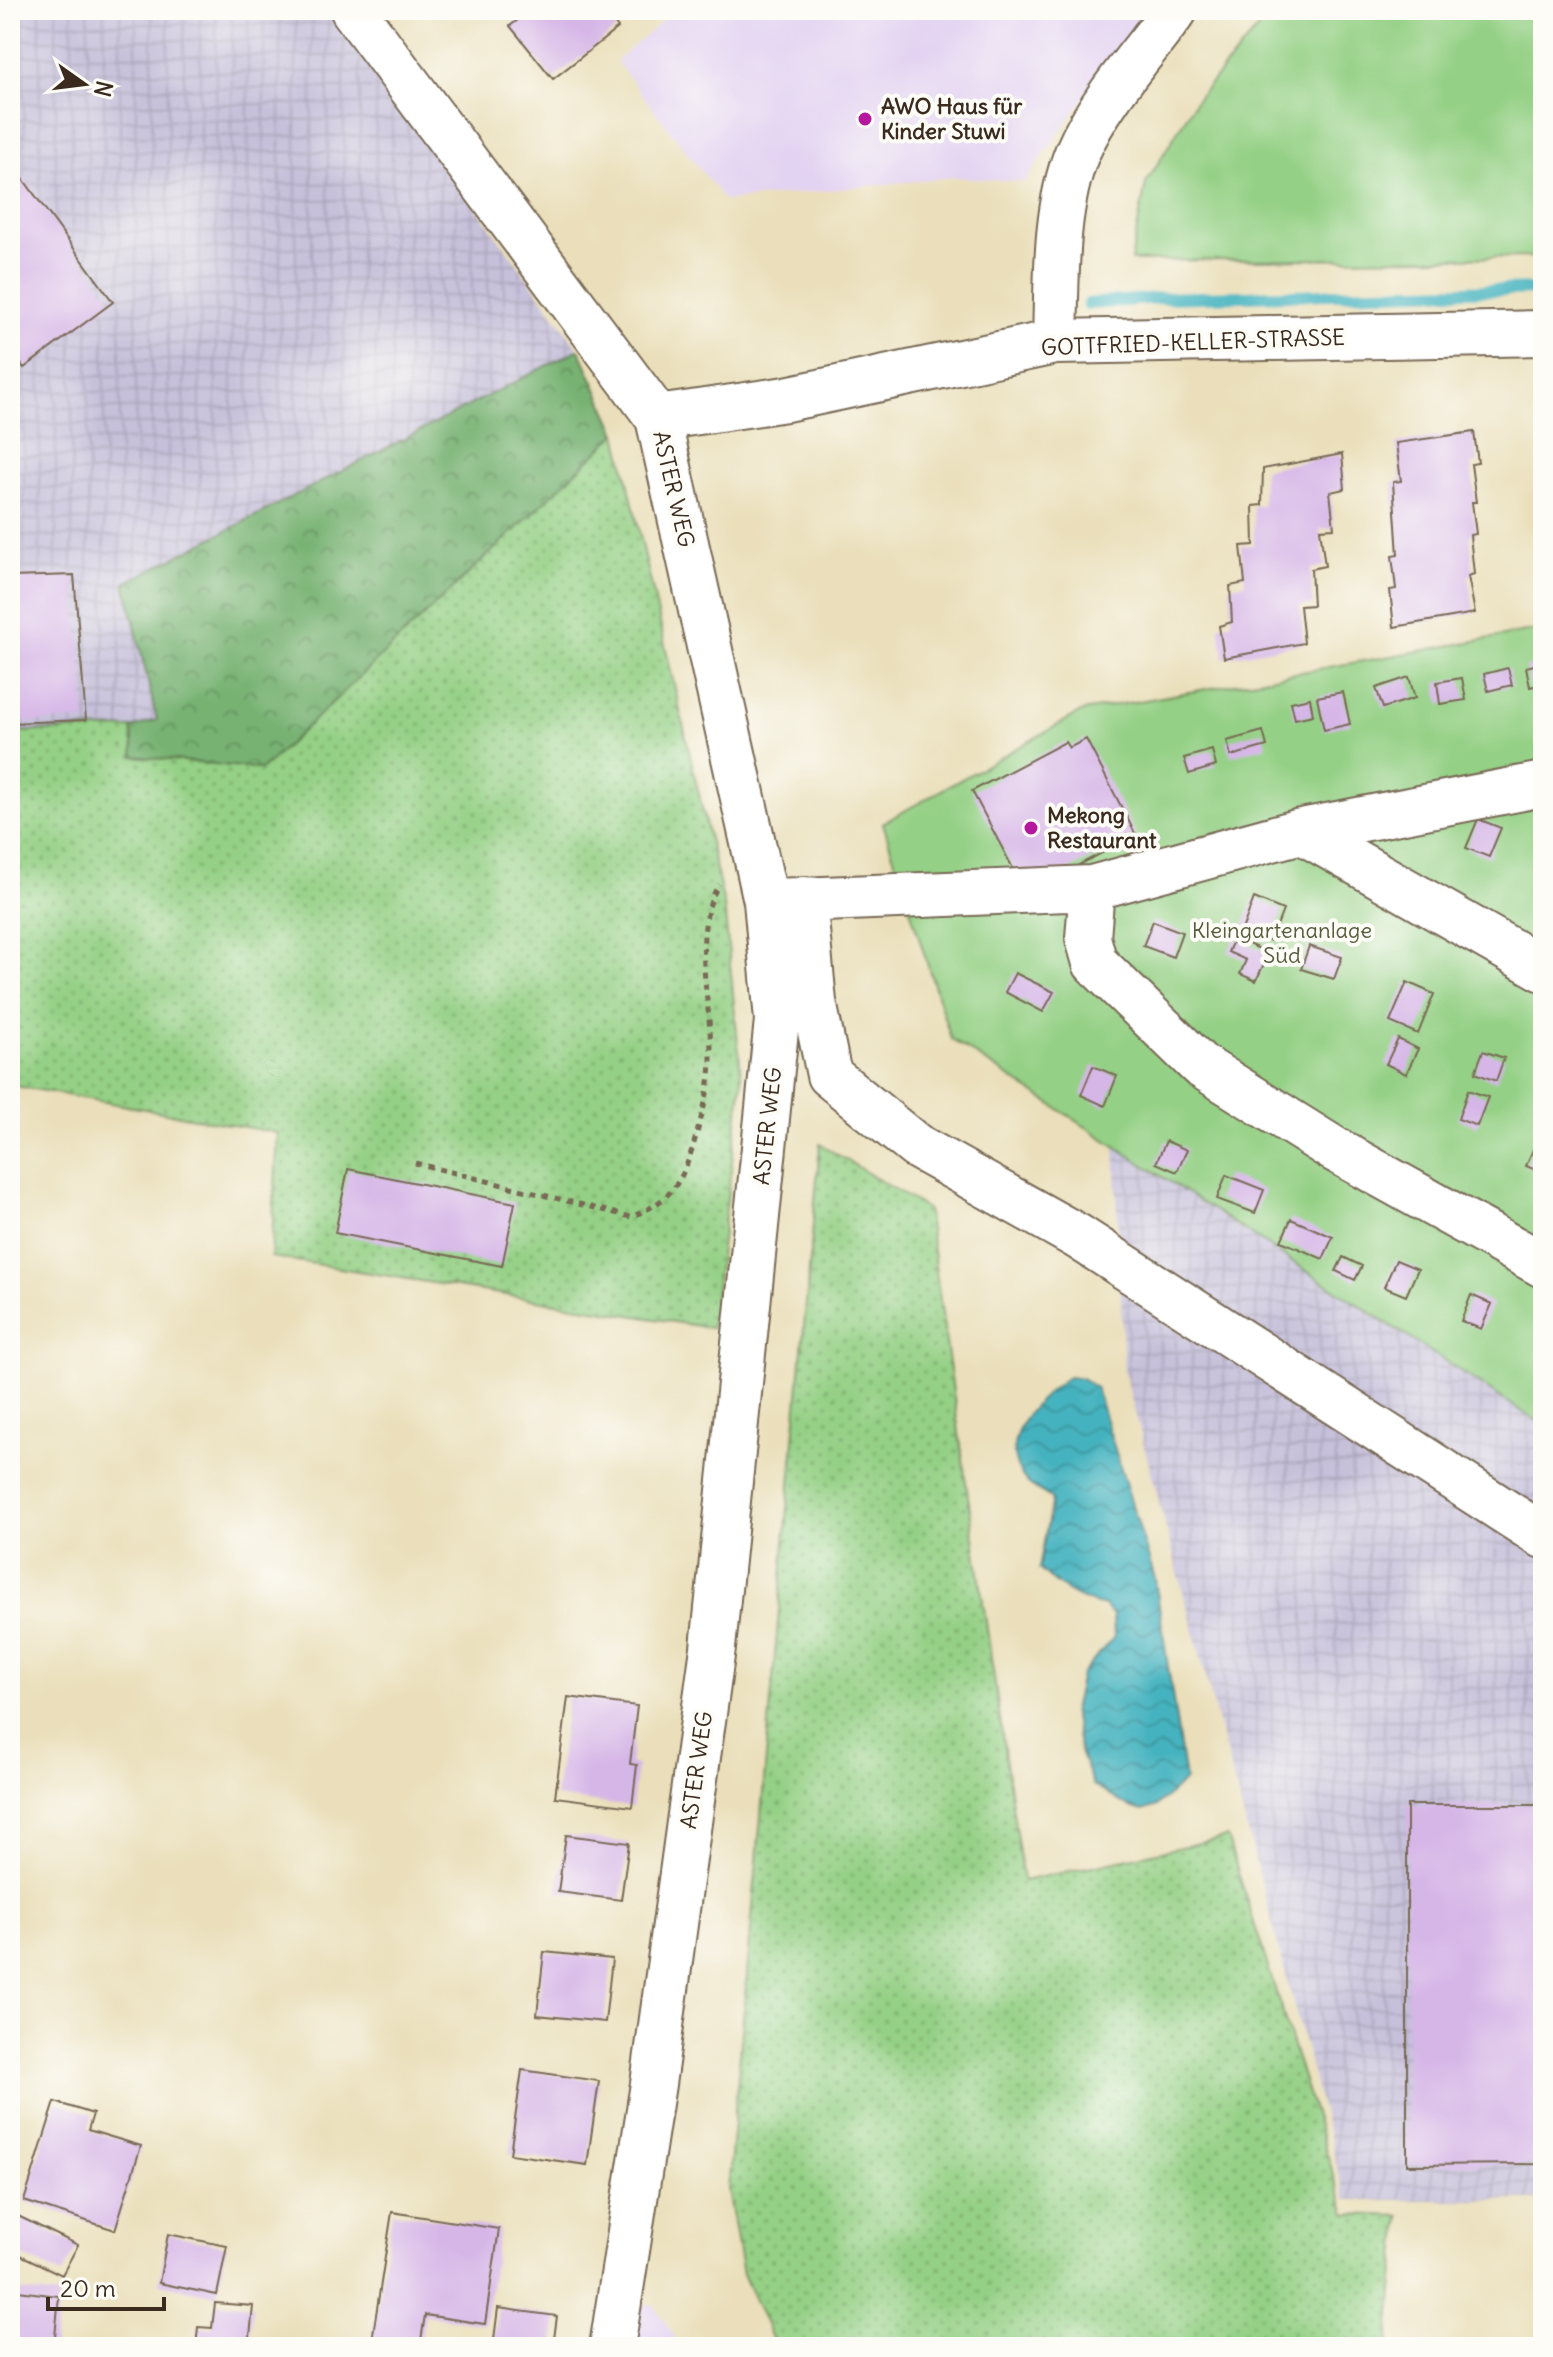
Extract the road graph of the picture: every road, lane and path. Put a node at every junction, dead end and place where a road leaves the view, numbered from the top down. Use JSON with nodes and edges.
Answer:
{"nodes":[{"id":1,"x":353,"y":10,"type":"edge"},
{"id":2,"x":1175,"y":10,"type":"edge"},
{"id":3,"x":1543,"y":333,"type":"edge"},
{"id":4,"x":1055,"y":342,"type":"junction"},
{"id":5,"x":658,"y":418,"type":"junction"},
{"id":6,"x":1543,"y":784,"type":"edge"},
{"id":7,"x":1301,"y":831,"type":"junction"},
{"id":8,"x":756,"y":858,"type":"junction"},
{"id":9,"x":1092,"y":888,"type":"junction"},
{"id":10,"x":785,"y":900,"type":"junction"},
{"id":11,"x":1543,"y":969,"type":"edge"},
{"id":12,"x":415,"y":1163,"type":"dead end"},
{"id":13,"x":1543,"y":1265,"type":"edge"},
{"id":14,"x":1543,"y":1536,"type":"edge"},
{"id":15,"x":612,"y":2347,"type":"edge"}],
"edges":[{"from":1,"to":5,"type":"street","name":"ASTER WEG"},
{"from":2,"to":4,"type":"street"},
{"from":3,"to":4,"type":"street","name":"GOTTFRIED-KELLER-STRASSE"},
{"from":4,"to":5,"type":"street","name":"GOTTFRIED-KELLER-STRASSE"},
{"from":5,"to":8,"type":"street","name":"ASTER WEG"},
{"from":6,"to":7,"type":"street"},
{"from":7,"to":9,"type":"street"},
{"from":7,"to":11,"type":"street"},
{"from":8,"to":10,"type":"street","name":"ASTER WEG"},
{"from":8,"to":12,"type":"path"},
{"from":9,"to":10,"type":"street"},
{"from":9,"to":13,"type":"street"},
{"from":10,"to":14,"type":"street"},
{"from":10,"to":15,"type":"street","name":"ASTER WEG"}]}
